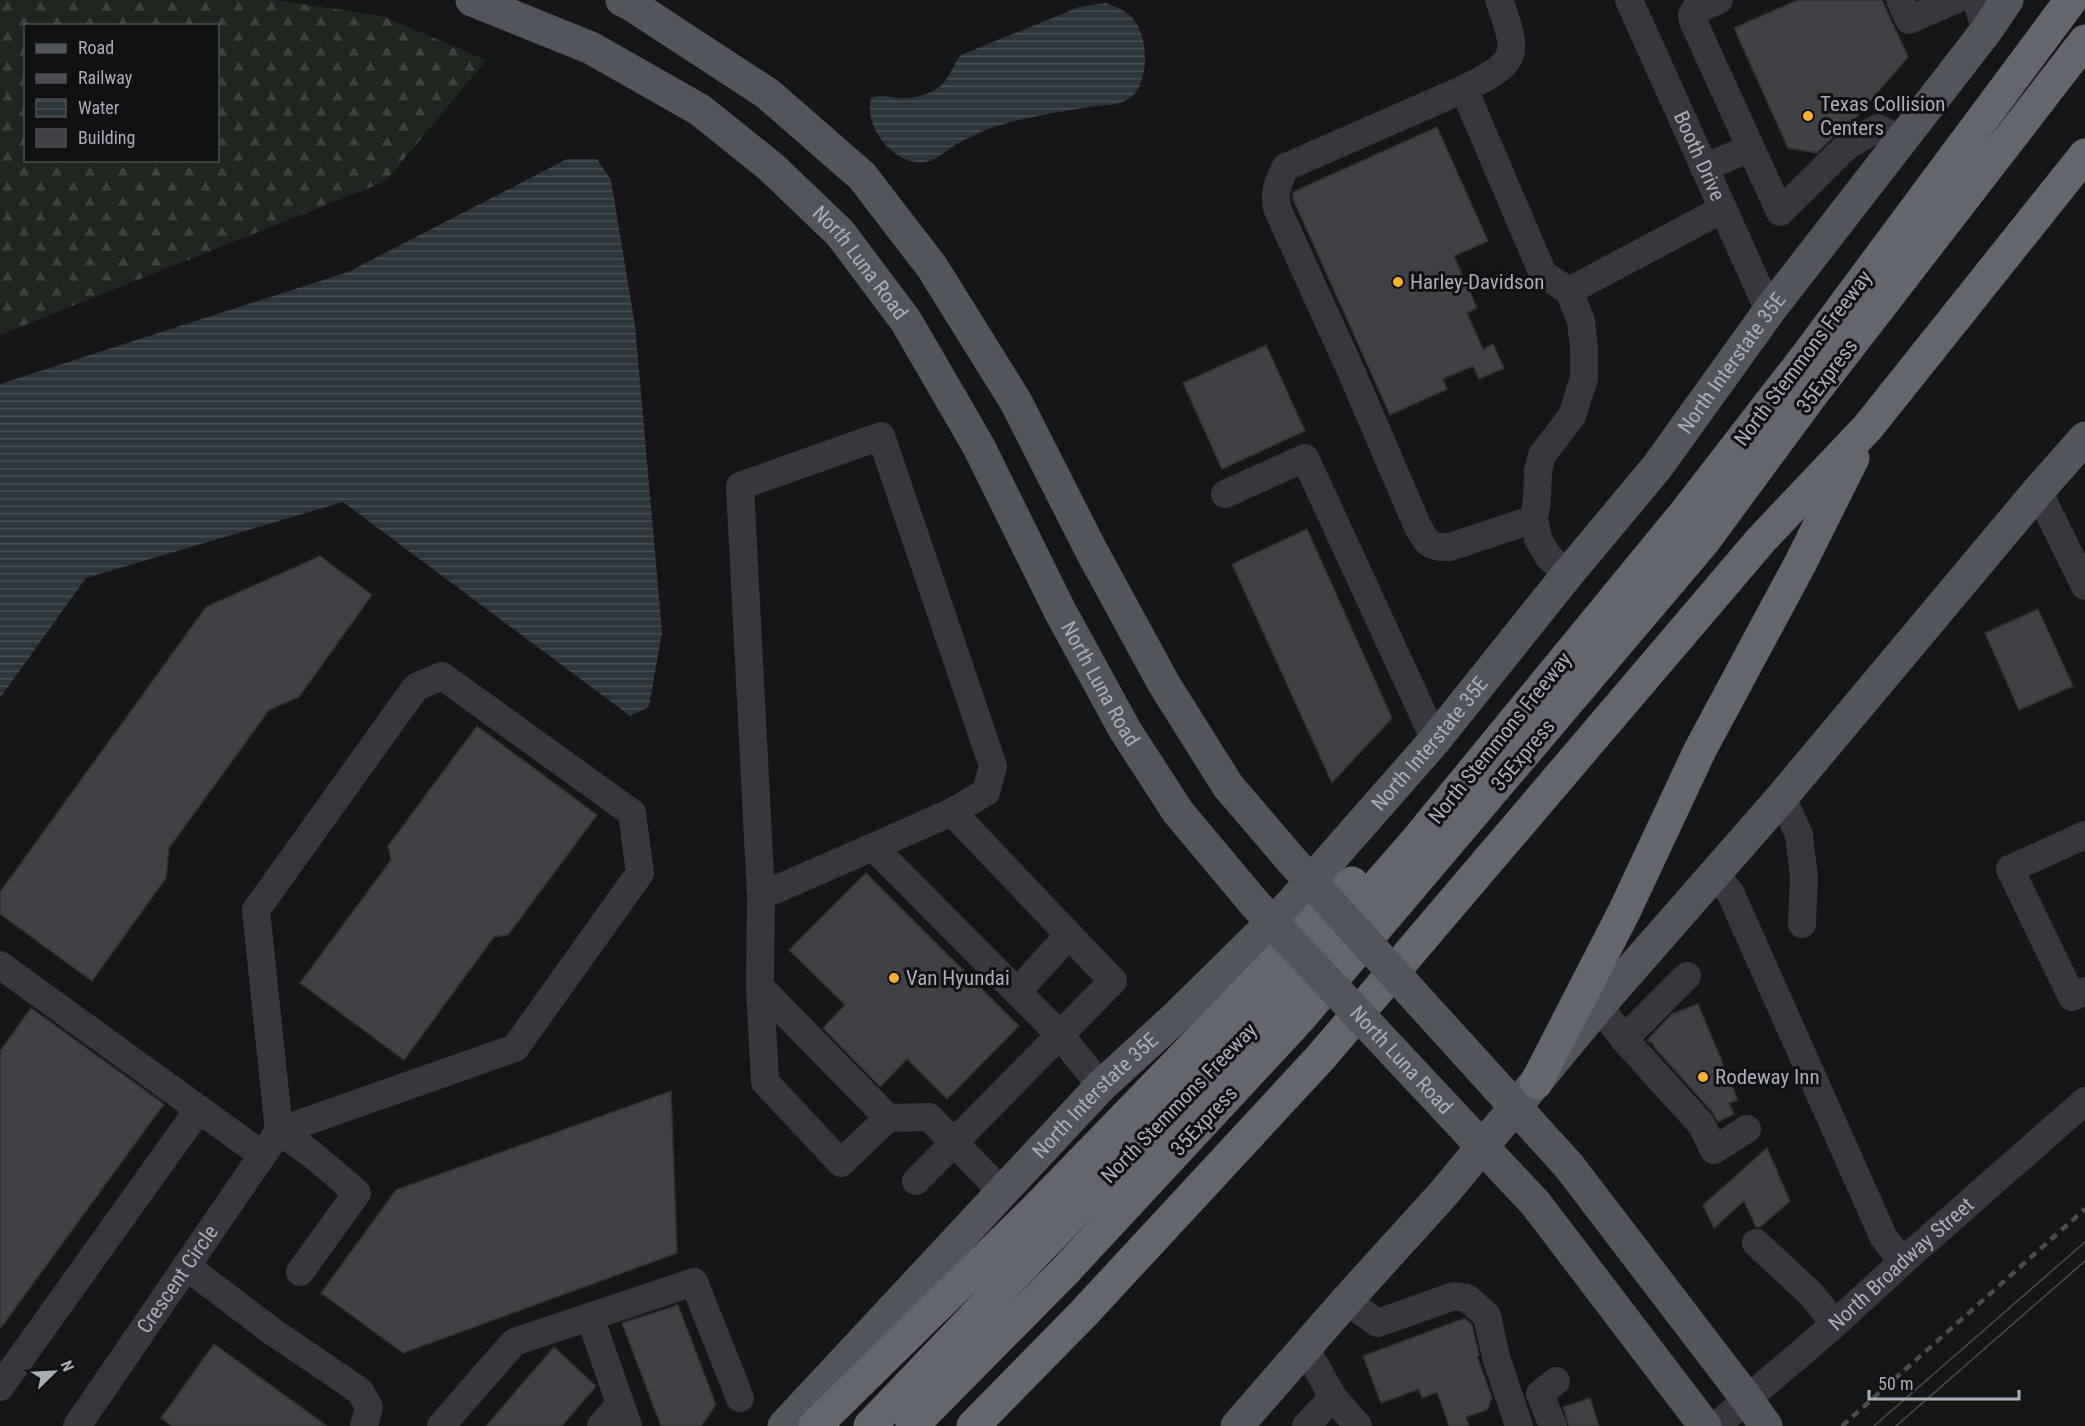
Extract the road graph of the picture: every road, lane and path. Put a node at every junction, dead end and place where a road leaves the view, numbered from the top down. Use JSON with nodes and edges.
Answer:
{"nodes":[{"id":1,"x":472,"y":0,"type":"edge"},
{"id":2,"x":622,"y":0,"type":"edge"},
{"id":3,"x":1499,"y":0,"type":"edge"},
{"id":4,"x":1629,"y":0,"type":"edge"},
{"id":5,"x":1719,"y":0,"type":"edge"},
{"id":6,"x":1900,"y":0,"type":"edge"},
{"id":7,"x":1955,"y":0,"type":"edge"},
{"id":8,"x":1976,"y":0,"type":"edge"},
{"id":9,"x":2007,"y":0,"type":"edge"},
{"id":10,"x":2070,"y":0,"type":"edge"},
{"id":11,"x":1986,"y":32,"type":"junction"},
{"id":12,"x":2085,"y":41,"type":"edge"},
{"id":13,"x":1464,"y":88,"type":"junction"},
{"id":14,"x":1901,"y":140,"type":"junction"},
{"id":15,"x":1750,"y":148,"type":"junction"},
{"id":16,"x":2085,"y":156,"type":"edge"},
{"id":17,"x":1704,"y":168,"type":"junction"},
{"id":18,"x":1723,"y":209,"type":"junction"},
{"id":19,"x":1569,"y":291,"type":"junction"},
{"id":20,"x":1770,"y":311,"type":"junction"},
{"id":21,"x":1868,"y":427,"type":"junction"},
{"id":22,"x":2085,"y":438,"type":"edge"},
{"id":23,"x":2037,"y":491,"type":"junction"},
{"id":24,"x":1225,"y":494,"type":"dead end"},
{"id":25,"x":1534,"y":519,"type":"junction"},
{"id":26,"x":1567,"y":575,"type":"junction"},
{"id":27,"x":2085,"y":586,"type":"edge"},
{"id":28,"x":1435,"y":740,"type":"junction"},
{"id":29,"x":1782,"y":797,"type":"junction"},
{"id":30,"x":952,"y":812,"type":"junction"},
{"id":31,"x":2085,"y":835,"type":"edge"},
{"id":32,"x":1416,"y":841,"type":"junction"},
{"id":33,"x":873,"y":847,"type":"junction"},
{"id":34,"x":1714,"y":876,"type":"junction"},
{"id":35,"x":761,"y":896,"type":"junction"},
{"id":36,"x":1802,"y":924,"type":"dead end"},
{"id":37,"x":1069,"y":935,"type":"junction"},
{"id":38,"x":0,"y":965,"type":"edge"},
{"id":39,"x":1687,"y":976,"type":"dead end"},
{"id":40,"x":760,"y":987,"type":"junction"},
{"id":41,"x":2085,"y":991,"type":"edge"},
{"id":42,"x":1017,"y":992,"type":"junction"},
{"id":43,"x":1599,"y":1006,"type":"junction"},
{"id":44,"x":1060,"y":1035,"type":"junction"},
{"id":45,"x":1624,"y":1039,"type":"junction"},
{"id":46,"x":1536,"y":1083,"type":"junction"},
{"id":47,"x":1101,"y":1086,"type":"junction"},
{"id":48,"x":2085,"y":1101,"type":"edge"},
{"id":49,"x":199,"y":1109,"type":"junction"},
{"id":50,"x":888,"y":1118,"type":"junction"},
{"id":51,"x":1747,"y":1129,"type":"dead end"},
{"id":52,"x":279,"y":1131,"type":"junction"},
{"id":53,"x":955,"y":1143,"type":"junction"},
{"id":54,"x":262,"y":1155,"type":"junction"},
{"id":55,"x":916,"y":1180,"type":"dead end"},
{"id":56,"x":1001,"y":1191,"type":"junction"},
{"id":57,"x":1756,"y":1243,"type":"dead end"},
{"id":58,"x":1902,"y":1262,"type":"junction"},
{"id":59,"x":186,"y":1266,"type":"junction"},
{"id":60,"x":300,"y":1272,"type":"dead end"},
{"id":61,"x":1346,"y":1301,"type":"junction"},
{"id":62,"x":590,"y":1317,"type":"junction"},
{"id":63,"x":1835,"y":1324,"type":"junction"},
{"id":64,"x":1306,"y":1349,"type":"junction"},
{"id":65,"x":1556,"y":1381,"type":"dead end"},
{"id":66,"x":0,"y":1387,"type":"edge"},
{"id":67,"x":1333,"y":1396,"type":"junction"},
{"id":68,"x":740,"y":1398,"type":"dead end"},
{"id":69,"x":1747,"y":1399,"type":"junction"},
{"id":70,"x":624,"y":1415,"type":"edge"},
{"id":71,"x":77,"y":1426,"type":"edge"},
{"id":72,"x":364,"y":1426,"type":"edge"},
{"id":73,"x":441,"y":1426,"type":"edge"},
{"id":74,"x":601,"y":1426,"type":"edge"},
{"id":75,"x":784,"y":1426,"type":"edge"},
{"id":76,"x":815,"y":1426,"type":"edge"},
{"id":77,"x":870,"y":1426,"type":"edge"},
{"id":78,"x":912,"y":1426,"type":"edge"},
{"id":79,"x":973,"y":1426,"type":"edge"},
{"id":80,"x":1237,"y":1426,"type":"edge"},
{"id":81,"x":1306,"y":1426,"type":"edge"},
{"id":82,"x":1358,"y":1426,"type":"edge"},
{"id":83,"x":1519,"y":1426,"type":"edge"},
{"id":84,"x":1553,"y":1426,"type":"edge"},
{"id":85,"x":1705,"y":1426,"type":"edge"},
{"id":86,"x":1716,"y":1426,"type":"edge"},
{"id":87,"x":1766,"y":1426,"type":"edge"}],
"edges":[{"from":1,"to":85,"type":"main road","name":"North Luna Road","bridge":true},
{"from":2,"to":69,"type":"main road","bridge":true},
{"from":3,"to":13,"type":"street"},
{"from":4,"to":17,"type":"street","name":"Booth Drive"},
{"from":5,"to":15,"type":"street"},
{"from":6,"to":7,"type":"street"},
{"from":8,"to":11,"type":"street"},
{"from":9,"to":11,"type":"main road","name":"North Interstate 35E"},
{"from":10,"to":32,"type":"highway","name":"North Stemmons Freeway"},
{"from":11,"to":14,"type":"main road","name":"North Interstate 35E"},
{"from":12,"to":78,"type":"highway","name":"35Express"},
{"from":13,"to":19,"type":"street"},
{"from":13,"to":25,"type":"street"},
{"from":14,"to":15,"type":"street"},
{"from":14,"to":20,"type":"main road","name":"North Interstate 35E"},
{"from":15,"to":17,"type":"street"},
{"from":16,"to":21,"type":"highway"},
{"from":17,"to":18,"type":"street","name":"Booth Drive"},
{"from":18,"to":19,"type":"street"},
{"from":18,"to":20,"type":"street","name":"Booth Drive"},
{"from":19,"to":25,"type":"street"},
{"from":20,"to":26,"type":"main road","name":"North Interstate 35E"},
{"from":21,"to":46,"type":"highway"},
{"from":21,"to":79,"type":"highway"},
{"from":22,"to":23,"type":"main road"},
{"from":23,"to":27,"type":"street"},
{"from":23,"to":29,"type":"main road"},
{"from":24,"to":28,"type":"street"},
{"from":25,"to":26,"type":"street"},
{"from":26,"to":28,"type":"main road","name":"North Interstate 35E"},
{"from":28,"to":47,"type":"main road","name":"North Interstate 35E"},
{"from":29,"to":34,"type":"main road"},
{"from":29,"to":36,"type":"street"},
{"from":30,"to":33,"type":"street"},
{"from":30,"to":35,"type":"street"},
{"from":30,"to":37,"type":"street"},
{"from":31,"to":41,"type":"street"},
{"from":32,"to":76,"type":"highway"},
{"from":32,"to":77,"type":"highway","name":"North Stemmons Freeway"},
{"from":33,"to":35,"type":"street"},
{"from":33,"to":42,"type":"street"},
{"from":34,"to":43,"type":"main road"},
{"from":34,"to":58,"type":"street"},
{"from":35,"to":40,"type":"street"},
{"from":37,"to":42,"type":"street"},
{"from":37,"to":44,"type":"street"},
{"from":38,"to":49,"type":"street"},
{"from":39,"to":45,"type":"street"},
{"from":40,"to":50,"type":"street"},
{"from":40,"to":50,"type":"street"},
{"from":42,"to":44,"type":"street"},
{"from":43,"to":45,"type":"street"},
{"from":43,"to":46,"type":"main road"},
{"from":44,"to":47,"type":"street"},
{"from":44,"to":53,"type":"street"},
{"from":45,"to":51,"type":"street"},
{"from":46,"to":61,"type":"main road"},
{"from":47,"to":56,"type":"main road","name":"North Interstate 35E"},
{"from":48,"to":58,"type":"street","name":"North Broadway Street"},
{"from":49,"to":54,"type":"street"},
{"from":49,"to":66,"type":"street"},
{"from":50,"to":53,"type":"street"},
{"from":52,"to":52,"type":"street"},
{"from":52,"to":54,"type":"street","name":"Crescent Circle"},
{"from":52,"to":60,"type":"street"},
{"from":53,"to":55,"type":"street"},
{"from":53,"to":56,"type":"street"},
{"from":54,"to":59,"type":"street","name":"Crescent Circle"},
{"from":56,"to":75,"type":"main road","name":"North Interstate 35E"},
{"from":57,"to":63,"type":"street"},
{"from":58,"to":63,"type":"street","name":"North Broadway Street"},
{"from":59,"to":71,"type":"street","name":"Crescent Circle"},
{"from":59,"to":72,"type":"street"},
{"from":61,"to":64,"type":"main road"},
{"from":61,"to":83,"type":"street"},
{"from":62,"to":68,"type":"street"},
{"from":62,"to":70,"type":"street"},
{"from":62,"to":73,"type":"street"},
{"from":63,"to":69,"type":"street","name":"North Broadway Street"},
{"from":64,"to":67,"type":"street"},
{"from":64,"to":80,"type":"main road"},
{"from":65,"to":84,"type":"street"},
{"from":67,"to":81,"type":"street"},
{"from":67,"to":82,"type":"street"},
{"from":69,"to":86,"type":"street","name":"North Broadway Street"},
{"from":69,"to":87,"type":"main road"},
{"from":70,"to":74,"type":"street"}]}
